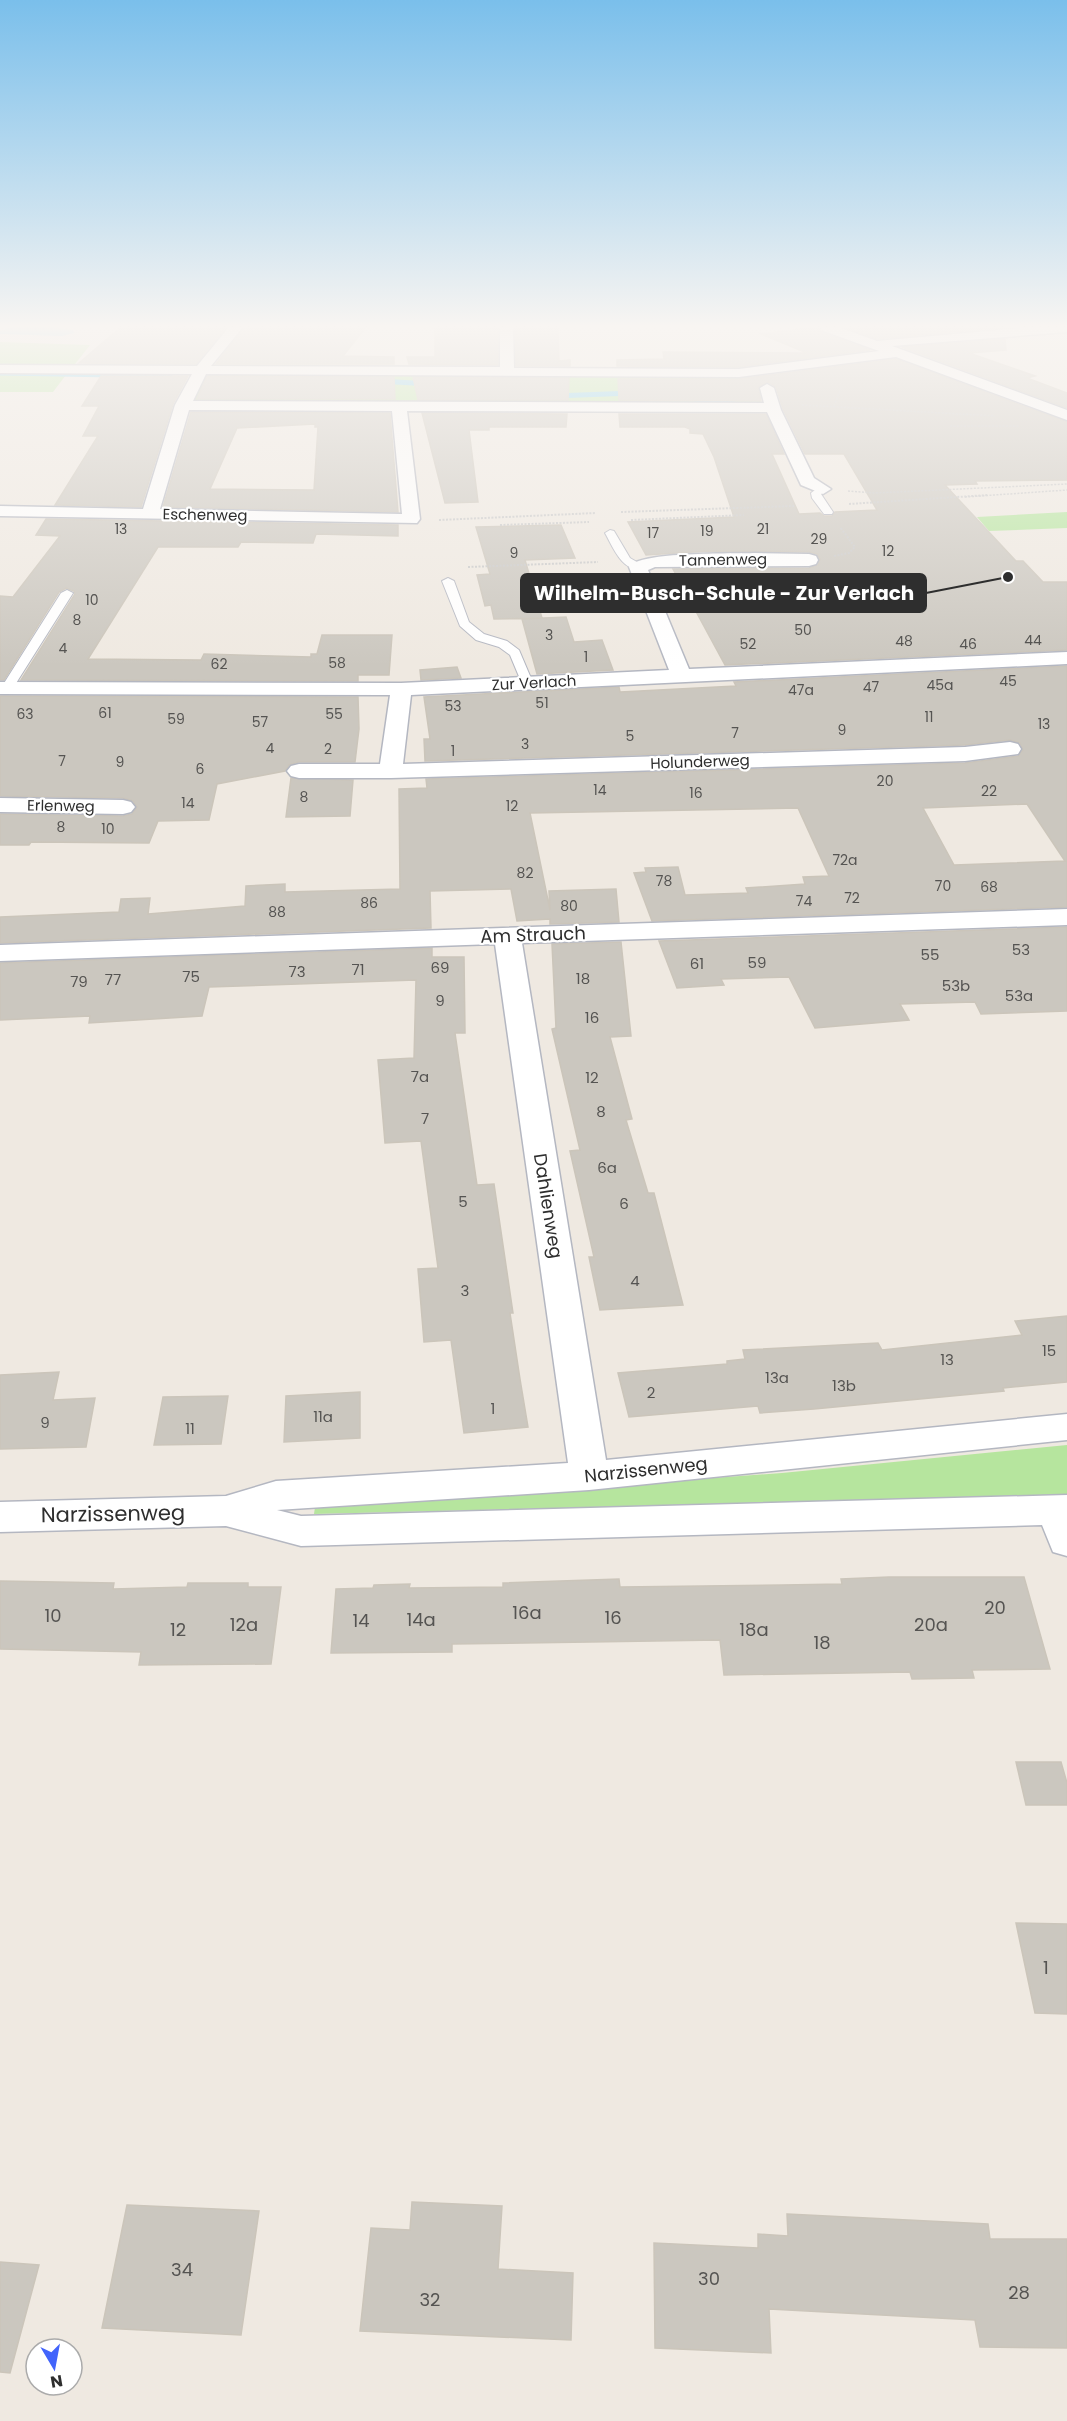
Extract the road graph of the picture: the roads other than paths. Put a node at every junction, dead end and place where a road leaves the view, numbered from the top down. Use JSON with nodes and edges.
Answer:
{"nodes":[{"id":1,"x":172,"y":440,"type":"edge"},
{"id":2,"x":403,"y":440,"type":"edge"},
{"id":3,"x":787,"y":440,"type":"edge"},
{"id":4,"x":823,"y":489,"type":"joint"},
{"id":5,"x":826,"y":509,"type":"road end"},
{"id":6,"x":0,"y":512,"type":"edge"},
{"id":7,"x":150,"y":514,"type":"junction"},
{"id":8,"x":610,"y":533,"type":"road end"},
{"id":9,"x":809,"y":560,"type":"dead end"},
{"id":10,"x":638,"y":567,"type":"junction"},
{"id":11,"x":448,"y":581,"type":"road end"},
{"id":12,"x":67,"y":593,"type":"dead end"},
{"id":13,"x":1067,"y":658,"type":"edge"},
{"id":14,"x":681,"y":675,"type":"junction"},
{"id":15,"x":526,"y":683,"type":"junction"},
{"id":16,"x":3,"y":688,"type":"edge"},
{"id":17,"x":401,"y":689,"type":"junction"},
{"id":18,"x":1010,"y":749,"type":"dead end"},
{"id":19,"x":299,"y":771,"type":"dead end"},
{"id":20,"x":391,"y":771,"type":"junction"},
{"id":21,"x":0,"y":805,"type":"edge"},
{"id":22,"x":123,"y":807,"type":"dead end"},
{"id":23,"x":1067,"y":917,"type":"edge"},
{"id":24,"x":507,"y":935,"type":"junction"},
{"id":25,"x":0,"y":953,"type":"edge"},
{"id":26,"x":1067,"y":1427,"type":"edge"},
{"id":27,"x":589,"y":1476,"type":"junction"},
{"id":28,"x":226,"y":1511,"type":"junction"},
{"id":29,"x":0,"y":1516,"type":"edge"},
{"id":30,"x":1064,"y":1520,"type":"edge"}],
"edges":[{"from":1,"to":7,"type":"street"},
{"from":2,"to":7,"type":"street","name":"Eschenweg"},
{"from":3,"to":4,"type":"street"},
{"from":4,"to":5,"type":"lane"},
{"from":6,"to":7,"type":"street","name":"Eschenweg"},
{"from":8,"to":10,"type":"lane"},
{"from":9,"to":10,"type":"street","name":"Tannenweg"},
{"from":10,"to":14,"type":"street"},
{"from":11,"to":15,"type":"lane"},
{"from":12,"to":16,"type":"lane"},
{"from":13,"to":14,"type":"street","name":"Zur Verlach"},
{"from":14,"to":15,"type":"street","name":"Zur Verlach"},
{"from":15,"to":17,"type":"street","name":"Zur Verlach"},
{"from":16,"to":17,"type":"street","name":"Zur Verlach"},
{"from":17,"to":20,"type":"street"},
{"from":18,"to":20,"type":"street","name":"Holunderweg"},
{"from":19,"to":20,"type":"street","name":"Holunderweg"},
{"from":21,"to":22,"type":"street","name":"Erlenweg"},
{"from":23,"to":24,"type":"street","name":"Am Strauch"},
{"from":24,"to":25,"type":"street","name":"Am Strauch"},
{"from":24,"to":27,"type":"street","name":"Dahlienweg"},
{"from":26,"to":27,"type":"street","name":"Narzissenweg"},
{"from":27,"to":28,"type":"street","name":"Narzissenweg"},
{"from":28,"to":29,"type":"street","name":"Narzissenweg"},
{"from":28,"to":30,"type":"street","name":"Narzissenweg"}]}
